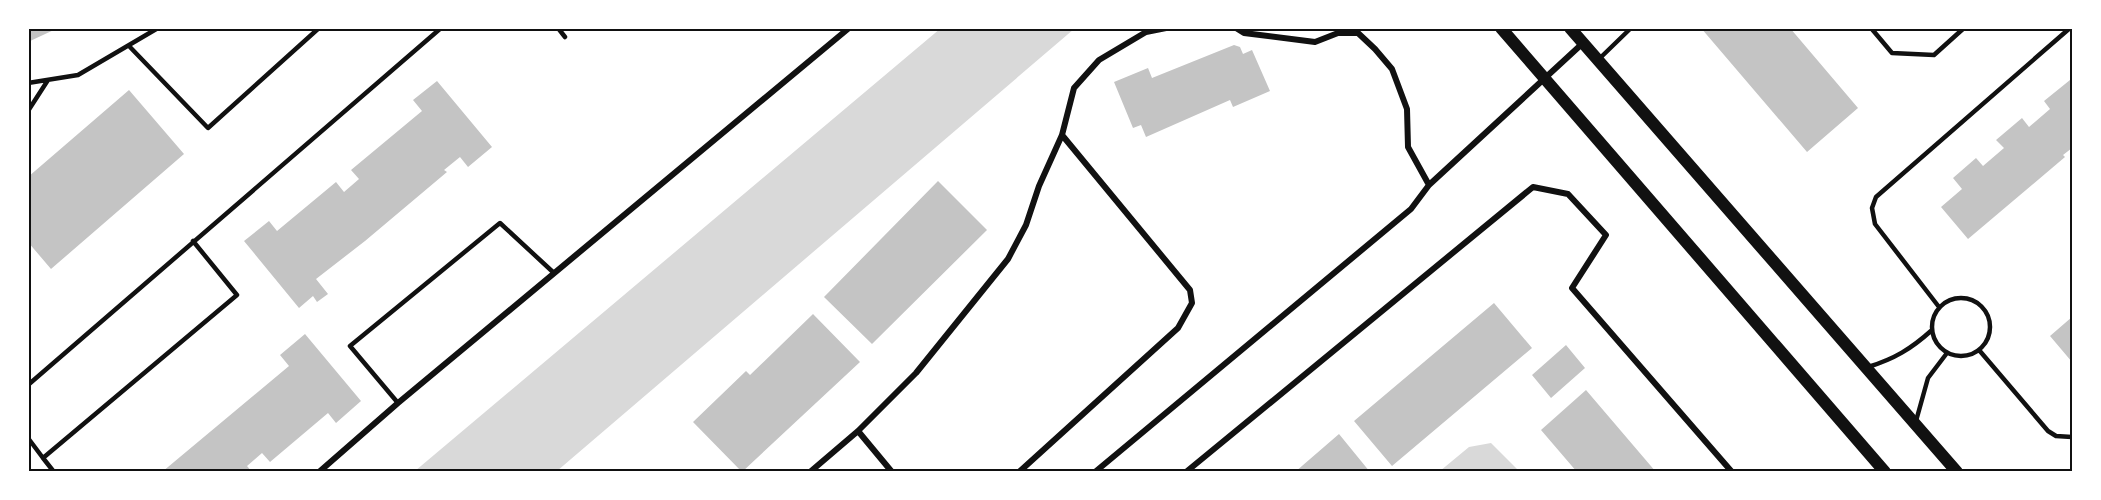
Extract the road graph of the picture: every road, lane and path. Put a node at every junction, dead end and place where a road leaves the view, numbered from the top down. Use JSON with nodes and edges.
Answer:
{"nodes":[{"id":1,"x":158,"y":28,"type":"edge"},
{"id":2,"x":319,"y":28,"type":"edge"},
{"id":3,"x":441,"y":28,"type":"edge"},
{"id":4,"x":558,"y":28,"type":"edge"},
{"id":5,"x":849,"y":28,"type":"edge"},
{"id":6,"x":1166,"y":28,"type":"edge"},
{"id":7,"x":1236,"y":28,"type":"edge"},
{"id":8,"x":1501,"y":28,"type":"edge"},
{"id":9,"x":1631,"y":28,"type":"edge"},
{"id":10,"x":1871,"y":28,"type":"edge"},
{"id":11,"x":1964,"y":28,"type":"edge"},
{"id":12,"x":2070,"y":28,"type":"edge"},
{"id":13,"x":1573,"y":29,"type":"edge"},
{"id":14,"x":1348,"y":30,"type":"edge"},
{"id":15,"x":1336,"y":31,"type":"edge"},
{"id":16,"x":565,"y":37,"type":"dead end"},
{"id":17,"x":1583,"y":43,"type":"junction"},
{"id":18,"x":129,"y":46,"type":"junction"},
{"id":19,"x":1598,"y":60,"type":"junction"},
{"id":20,"x":1545,"y":79,"type":"junction"},
{"id":21,"x":48,"y":80,"type":"junction"},
{"id":22,"x":28,"y":83,"type":"edge"},
{"id":23,"x":28,"y":111,"type":"edge"},
{"id":24,"x":1062,"y":135,"type":"junction"},
{"id":25,"x":1430,"y":185,"type":"junction"},
{"id":26,"x":193,"y":242,"type":"junction"},
{"id":27,"x":554,"y":273,"type":"junction"},
{"id":28,"x":1940,"y":307,"type":"junction"},
{"id":29,"x":1932,"y":330,"type":"junction"},
{"id":30,"x":1979,"y":350,"type":"junction"},
{"id":31,"x":1947,"y":353,"type":"junction"},
{"id":32,"x":1866,"y":368,"type":"junction"},
{"id":33,"x":28,"y":385,"type":"edge"},
{"id":34,"x":398,"y":403,"type":"junction"},
{"id":35,"x":1916,"y":424,"type":"junction"},
{"id":36,"x":858,"y":431,"type":"junction"},
{"id":37,"x":2073,"y":437,"type":"edge"},
{"id":38,"x":28,"y":438,"type":"edge"},
{"id":39,"x":43,"y":458,"type":"junction"},
{"id":40,"x":54,"y":471,"type":"edge"},
{"id":41,"x":319,"y":471,"type":"edge"},
{"id":42,"x":810,"y":471,"type":"edge"},
{"id":43,"x":892,"y":471,"type":"edge"},
{"id":44,"x":1019,"y":471,"type":"edge"},
{"id":45,"x":1095,"y":471,"type":"edge"},
{"id":46,"x":1186,"y":471,"type":"edge"},
{"id":47,"x":1732,"y":471,"type":"edge"},
{"id":48,"x":1885,"y":471,"type":"edge"},
{"id":49,"x":1957,"y":471,"type":"edge"}],
"edges":[{"from":1,"to":18,"type":"lane"},
{"from":2,"to":18,"type":"lane"},
{"from":3,"to":26,"type":"lane"},
{"from":4,"to":16,"type":"lane"},
{"from":5,"to":27,"type":"street"},
{"from":6,"to":24,"type":"street"},
{"from":7,"to":15,"type":"street"},
{"from":8,"to":20,"type":"main road"},
{"from":9,"to":19,"type":"lane"},
{"from":10,"to":11,"type":"lane"},
{"from":12,"to":28,"type":"lane"},
{"from":13,"to":17,"type":"main road"},
{"from":14,"to":15,"type":"street"},
{"from":14,"to":25,"type":"street"},
{"from":17,"to":19,"type":"main road"},
{"from":17,"to":20,"type":"street"},
{"from":18,"to":21,"type":"lane"},
{"from":19,"to":32,"type":"main road"},
{"from":20,"to":25,"type":"street"},
{"from":20,"to":48,"type":"main road"},
{"from":21,"to":22,"type":"lane"},
{"from":21,"to":23,"type":"lane"},
{"from":24,"to":36,"type":"street"},
{"from":24,"to":44,"type":"street"},
{"from":25,"to":45,"type":"street"},
{"from":26,"to":33,"type":"lane"},
{"from":26,"to":39,"type":"lane"},
{"from":27,"to":34,"type":"street"},
{"from":27,"to":34,"type":"lane"},
{"from":28,"to":29,"type":"lane"},
{"from":28,"to":30,"type":"lane"},
{"from":29,"to":31,"type":"lane"},
{"from":29,"to":32,"type":"lane"},
{"from":30,"to":31,"type":"lane"},
{"from":30,"to":37,"type":"lane"},
{"from":31,"to":35,"type":"lane"},
{"from":32,"to":35,"type":"main road"},
{"from":34,"to":41,"type":"street"},
{"from":35,"to":49,"type":"main road"},
{"from":36,"to":42,"type":"street"},
{"from":36,"to":43,"type":"street"},
{"from":38,"to":39,"type":"lane"},
{"from":39,"to":40,"type":"lane"},
{"from":46,"to":47,"type":"street"}]}
